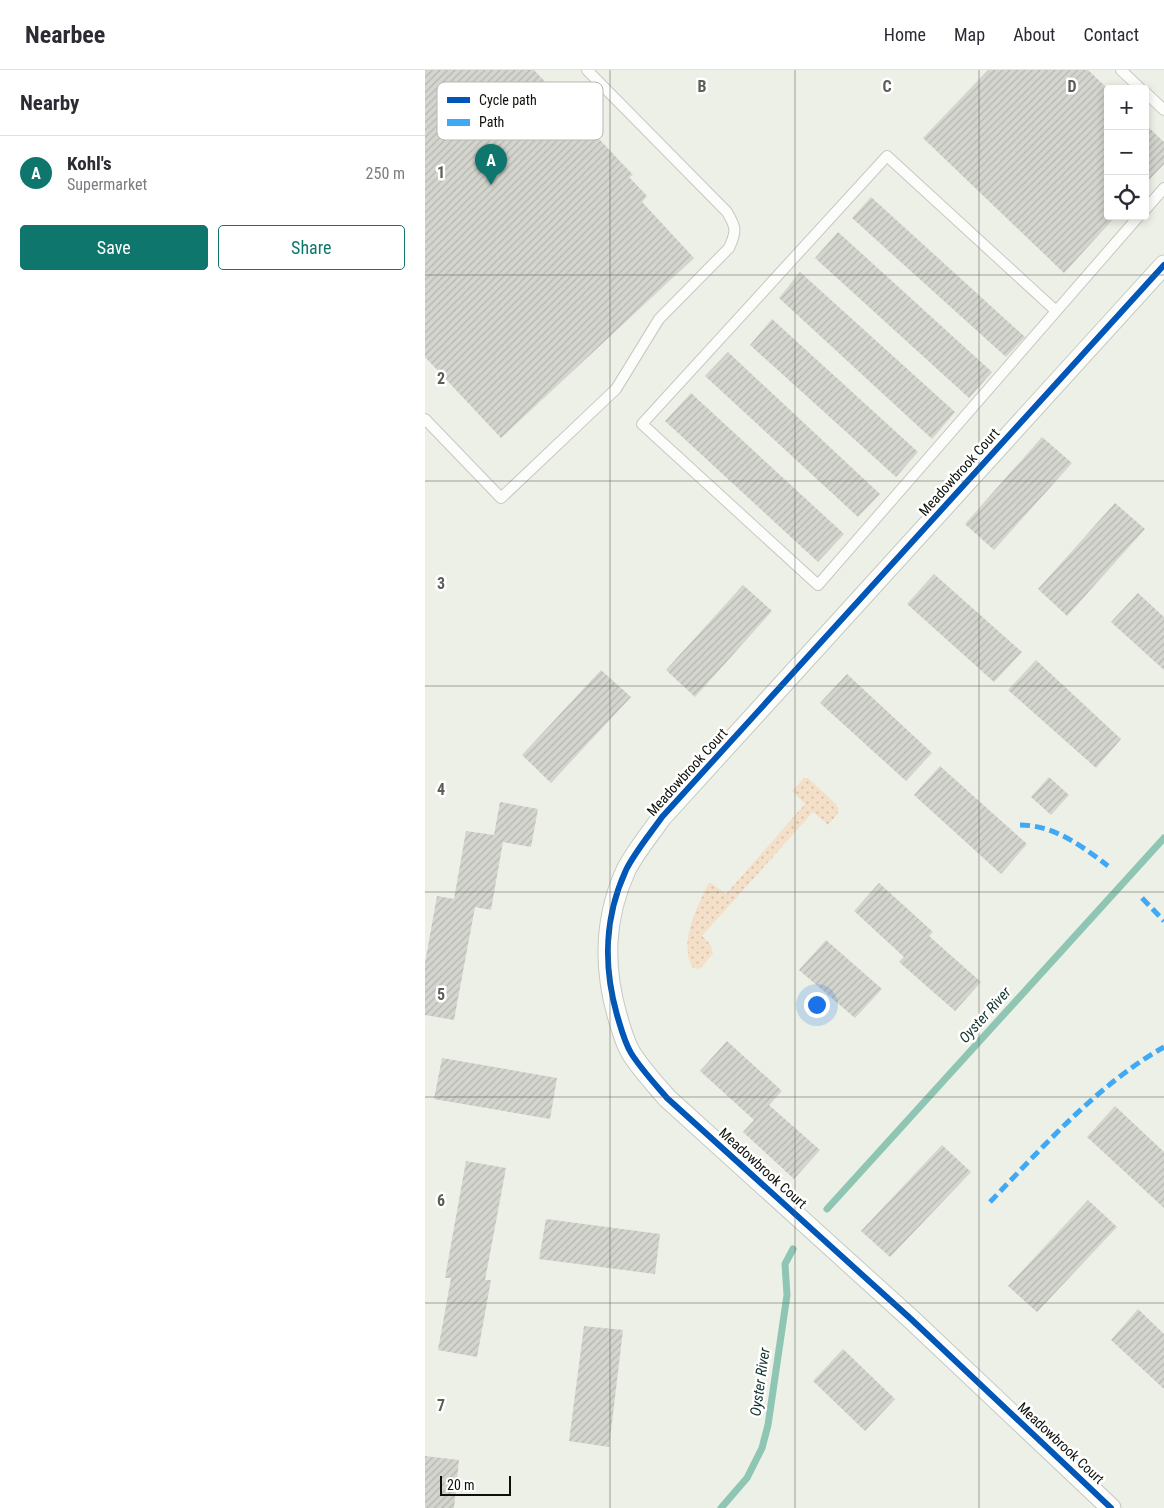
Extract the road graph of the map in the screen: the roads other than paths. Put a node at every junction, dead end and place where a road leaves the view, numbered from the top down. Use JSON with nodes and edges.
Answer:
{"nodes":[{"id":1,"x":587,"y":70,"type":"edge"},
{"id":2,"x":1121,"y":70,"type":"edge"},
{"id":3,"x":599,"y":82,"type":"edge"},
{"id":4,"x":1137,"y":85,"type":"edge"},
{"id":5,"x":603,"y":86,"type":"edge"},
{"id":6,"x":1149,"y":96,"type":"edge"},
{"id":7,"x":1164,"y":110,"type":"edge"},
{"id":8,"x":1164,"y":188,"type":"edge"},
{"id":9,"x":1149,"y":205,"type":"edge"},
{"id":10,"x":1136,"y":220,"type":"edge"},
{"id":11,"x":1164,"y":265,"type":"edge"},
{"id":12,"x":1056,"y":311,"type":"junction"},
{"id":13,"x":425,"y":419,"type":"edge"},
{"id":14,"x":1111,"y":1508,"type":"edge"}],
"edges":[{"from":1,"to":3,"type":"lane"},
{"from":2,"to":4,"type":"lane"},
{"from":5,"to":13,"type":"lane"},
{"from":6,"to":7,"type":"lane"},
{"from":8,"to":9,"type":"lane"},
{"from":10,"to":12,"type":"lane"},
{"from":11,"to":14,"type":"street","name":"Meadowbrook Court"},
{"from":12,"to":12,"type":"lane"}]}
